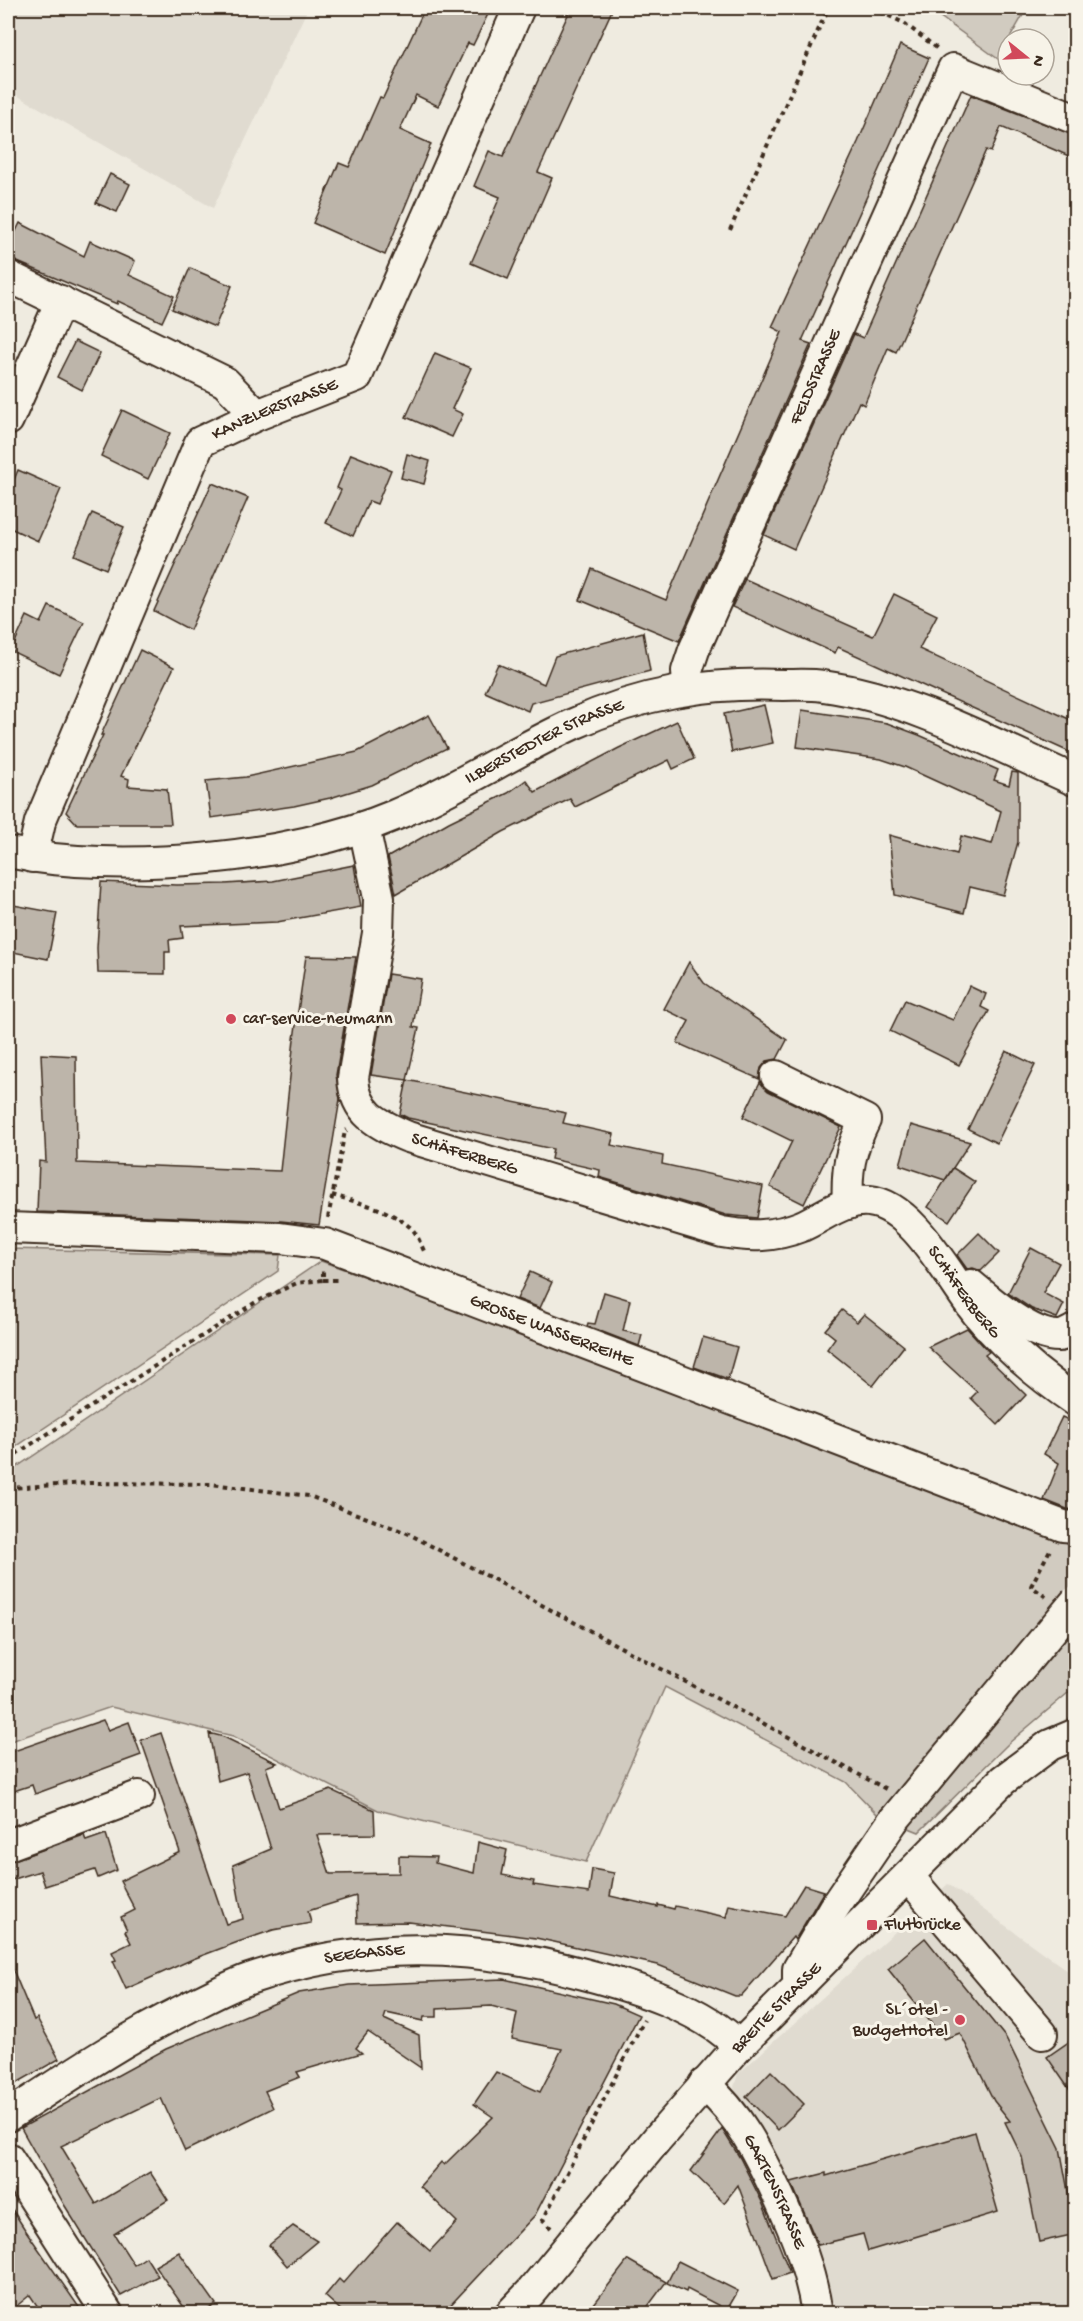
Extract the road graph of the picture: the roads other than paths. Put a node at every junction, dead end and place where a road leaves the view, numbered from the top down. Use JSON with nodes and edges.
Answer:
{"nodes":[{"id":1,"x":519,"y":8,"type":"edge"},
{"id":2,"x":1076,"y":119,"type":"edge"},
{"id":3,"x":8,"y":276,"type":"edge"},
{"id":4,"x":61,"y":301,"type":"junction"},
{"id":5,"x":257,"y":415,"type":"junction"},
{"id":6,"x":8,"y":420,"type":"edge"},
{"id":7,"x":688,"y":688,"type":"junction"},
{"id":8,"x":1076,"y":781,"type":"edge"},
{"id":9,"x":364,"y":827,"type":"junction"},
{"id":10,"x":20,"y":855,"type":"edge"},
{"id":11,"x":776,"y":1076,"type":"dead end"},
{"id":12,"x":848,"y":1204,"type":"junction"},
{"id":13,"x":8,"y":1228,"type":"edge"},
{"id":14,"x":941,"y":1260,"type":"junction"},
{"id":15,"x":1076,"y":1329,"type":"edge"},
{"id":16,"x":1076,"y":1401,"type":"edge"},
{"id":17,"x":1069,"y":1526,"type":"edge"},
{"id":18,"x":1076,"y":1601,"type":"edge"},
{"id":19,"x":1076,"y":1734,"type":"edge"},
{"id":20,"x":140,"y":1796,"type":"dead end"},
{"id":21,"x":8,"y":1845,"type":"edge"},
{"id":22,"x":909,"y":1877,"type":"junction"},
{"id":23,"x":798,"y":1986,"type":"junction"},
{"id":24,"x":1042,"y":2034,"type":"dead end"},
{"id":25,"x":739,"y":2046,"type":"junction"},
{"id":26,"x":704,"y":2084,"type":"junction"},
{"id":27,"x":8,"y":2116,"type":"edge"},
{"id":28,"x":8,"y":2158,"type":"edge"},
{"id":29,"x":108,"y":2313,"type":"edge"},
{"id":30,"x":510,"y":2313,"type":"edge"},
{"id":31,"x":817,"y":2313,"type":"edge"}],
"edges":[{"from":1,"to":5,"type":"street","name":"KANZLERSTRASSE"},
{"from":2,"to":7,"type":"street","name":"FELDSTRASSE"},
{"from":3,"to":4,"type":"street"},
{"from":4,"to":5,"type":"street"},
{"from":4,"to":6,"type":"street"},
{"from":5,"to":10,"type":"street","name":"KANZLERSTRASSE"},
{"from":7,"to":8,"type":"street","name":"ILBERSTEDTER STRASSE"},
{"from":7,"to":9,"type":"street","name":"ILBERSTEDTER STRASSE"},
{"from":9,"to":10,"type":"street","name":"ILBERSTEDTER STRASSE"},
{"from":9,"to":12,"type":"street","name":"SCHÄFERBERG"},
{"from":11,"to":12,"type":"street"},
{"from":12,"to":14,"type":"street","name":"SCHÄFERBERG"},
{"from":13,"to":17,"type":"street","name":"GROSSE WASSERREIHE"},
{"from":14,"to":15,"type":"street"},
{"from":14,"to":16,"type":"street","name":"SCHÄFERBERG"},
{"from":18,"to":23,"type":"street","bridge":true},
{"from":19,"to":22,"type":"street","name":"BREITE STRASSE"},
{"from":20,"to":21,"type":"street"},
{"from":22,"to":23,"type":"street","name":"BREITE STRASSE"},
{"from":22,"to":24,"type":"street"},
{"from":23,"to":25,"type":"street","name":"BREITE STRASSE"},
{"from":25,"to":26,"type":"street","name":"BREITE STRASSE"},
{"from":25,"to":27,"type":"street","name":"SEEGASSE"},
{"from":26,"to":30,"type":"street","name":"BREITE STRASSE"},
{"from":26,"to":31,"type":"street","name":"GARTENSTRASSE"},
{"from":28,"to":29,"type":"street"}]}
